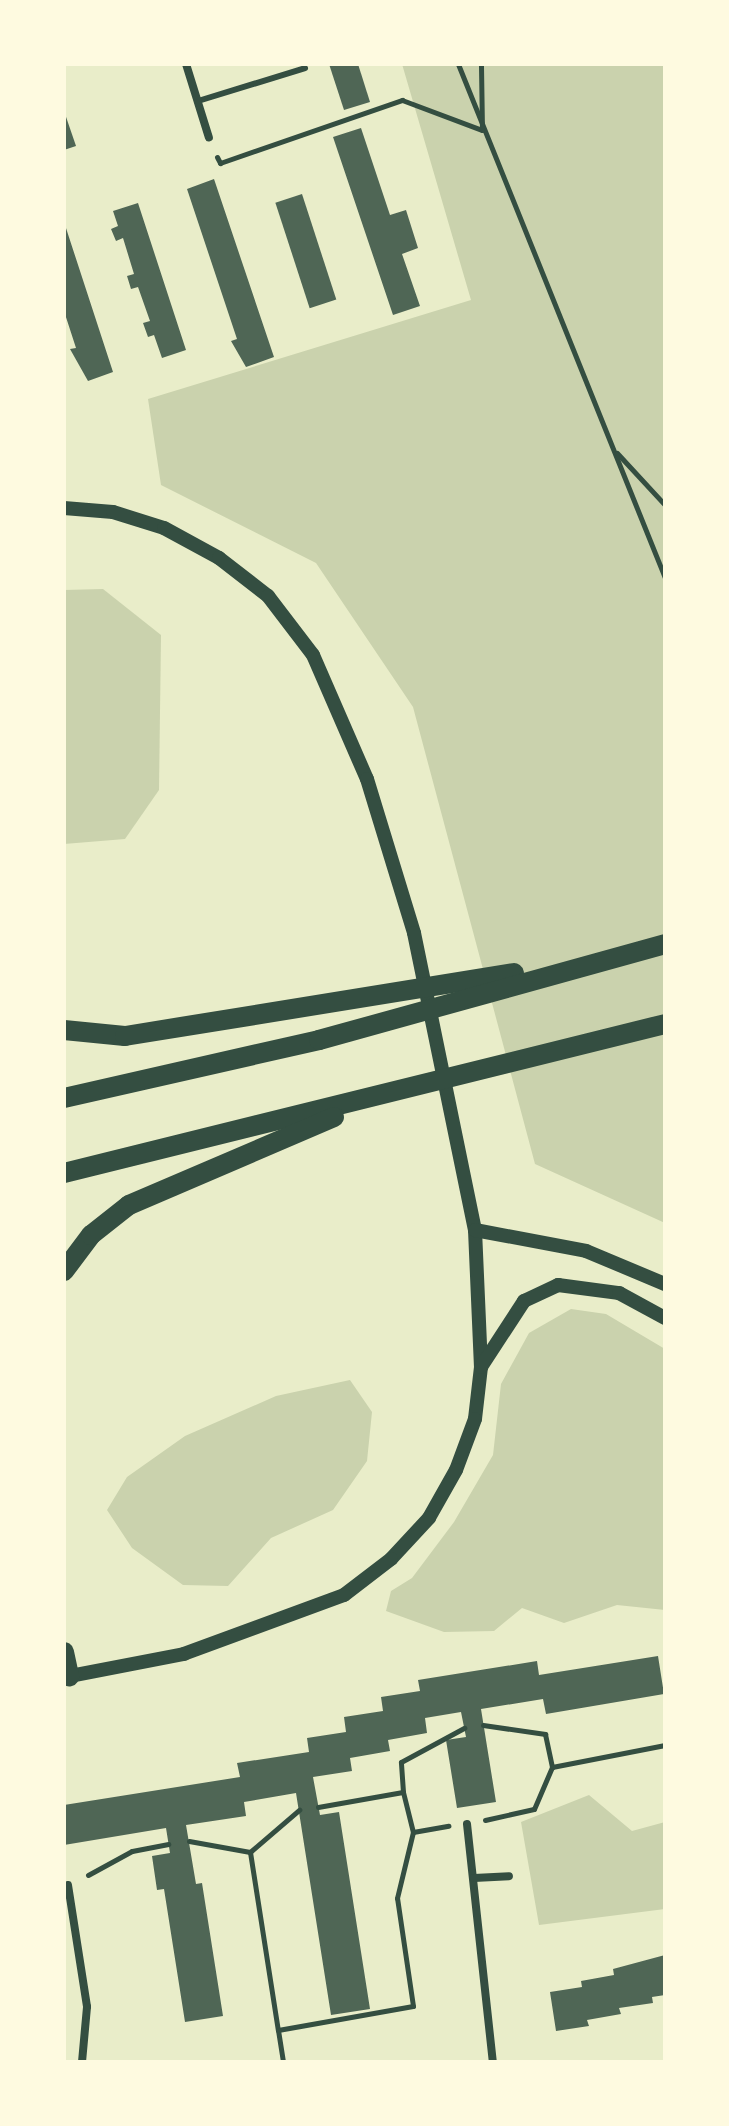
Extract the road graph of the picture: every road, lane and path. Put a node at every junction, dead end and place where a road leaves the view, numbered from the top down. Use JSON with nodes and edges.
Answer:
{"nodes":[{"id":1,"x":186,"y":64,"type":"edge"},
{"id":2,"x":458,"y":64,"type":"edge"},
{"id":3,"x":481,"y":64,"type":"edge"},
{"id":4,"x":305,"y":68,"type":"dead end"},
{"id":5,"x":198,"y":101,"type":"junction"},
{"id":6,"x":482,"y":130,"type":"junction"},
{"id":7,"x":209,"y":138,"type":"joint"},
{"id":8,"x":612,"y":449,"type":"junction"},
{"id":9,"x":665,"y":505,"type":"edge"},
{"id":10,"x":64,"y":508,"type":"edge"},
{"id":11,"x":665,"y":578,"type":"edge"},
{"id":12,"x":665,"y":944,"type":"edge"},
{"id":13,"x":605,"y":959,"type":"junction"},
{"id":14,"x":665,"y":1024,"type":"edge"},
{"id":15,"x":64,"y":1030,"type":"edge"},
{"id":16,"x":64,"y":1098,"type":"edge"},
{"id":17,"x":333,"y":1112,"type":"junction"},
{"id":18,"x":64,"y":1173,"type":"edge"},
{"id":19,"x":475,"y":1230,"type":"junction"},
{"id":20,"x":64,"y":1271,"type":"edge"},
{"id":21,"x":665,"y":1284,"type":"edge"},
{"id":22,"x":665,"y":1318,"type":"edge"},
{"id":23,"x":481,"y":1367,"type":"junction"},
{"id":24,"x":64,"y":1652,"type":"edge"},
{"id":25,"x":66,"y":1676,"type":"edge"},
{"id":26,"x":483,"y":1725,"type":"dead end"},
{"id":27,"x":464,"y":1728,"type":"dead end"},
{"id":28,"x":665,"y":1745,"type":"edge"},
{"id":29,"x":552,"y":1767,"type":"junction"},
{"id":30,"x":403,"y":1792,"type":"junction"},
{"id":31,"x":318,"y":1807,"type":"dead end"},
{"id":32,"x":299,"y":1810,"type":"dead end"},
{"id":33,"x":467,"y":1824,"type":"junction"},
{"id":34,"x":413,"y":1832,"type":"junction"},
{"id":35,"x":189,"y":1841,"type":"dead end"},
{"id":36,"x":168,"y":1844,"type":"dead end"},
{"id":37,"x":250,"y":1852,"type":"junction"},
{"id":38,"x":509,"y":1876,"type":"dead end"},
{"id":39,"x":474,"y":1878,"type":"junction"},
{"id":40,"x":68,"y":1885,"type":"joint"},
{"id":41,"x":278,"y":2030,"type":"junction"},
{"id":42,"x":82,"y":2062,"type":"edge"},
{"id":43,"x":283,"y":2062,"type":"edge"},
{"id":44,"x":493,"y":2062,"type":"edge"}],
"edges":[{"from":1,"to":5,"type":"street"},
{"from":2,"to":6,"type":"path"},
{"from":3,"to":6,"type":"path"},
{"from":4,"to":5,"type":"lane"},
{"from":5,"to":7,"type":"street"},
{"from":6,"to":7,"type":"path"},
{"from":6,"to":8,"type":"path"},
{"from":8,"to":9,"type":"path"},
{"from":8,"to":11,"type":"path"},
{"from":10,"to":19,"type":"street"},
{"from":12,"to":13,"type":"main road"},
{"from":13,"to":15,"type":"main road"},
{"from":13,"to":16,"type":"main road"},
{"from":14,"to":17,"type":"main road"},
{"from":17,"to":18,"type":"main road"},
{"from":17,"to":20,"type":"main road"},
{"from":19,"to":21,"type":"street"},
{"from":19,"to":23,"type":"street"},
{"from":22,"to":23,"type":"street"},
{"from":23,"to":25,"type":"street"},
{"from":24,"to":25,"type":"main road"},
{"from":26,"to":29,"type":"path"},
{"from":27,"to":30,"type":"path"},
{"from":28,"to":29,"type":"path"},
{"from":29,"to":33,"type":"path"},
{"from":30,"to":31,"type":"path"},
{"from":30,"to":34,"type":"path"},
{"from":32,"to":37,"type":"path"},
{"from":33,"to":34,"type":"path"},
{"from":33,"to":39,"type":"street"},
{"from":34,"to":41,"type":"path"},
{"from":35,"to":37,"type":"path"},
{"from":36,"to":40,"type":"path"},
{"from":37,"to":41,"type":"path"},
{"from":38,"to":39,"type":"street"},
{"from":39,"to":44,"type":"street"},
{"from":40,"to":42,"type":"street"},
{"from":41,"to":43,"type":"path"}]}
